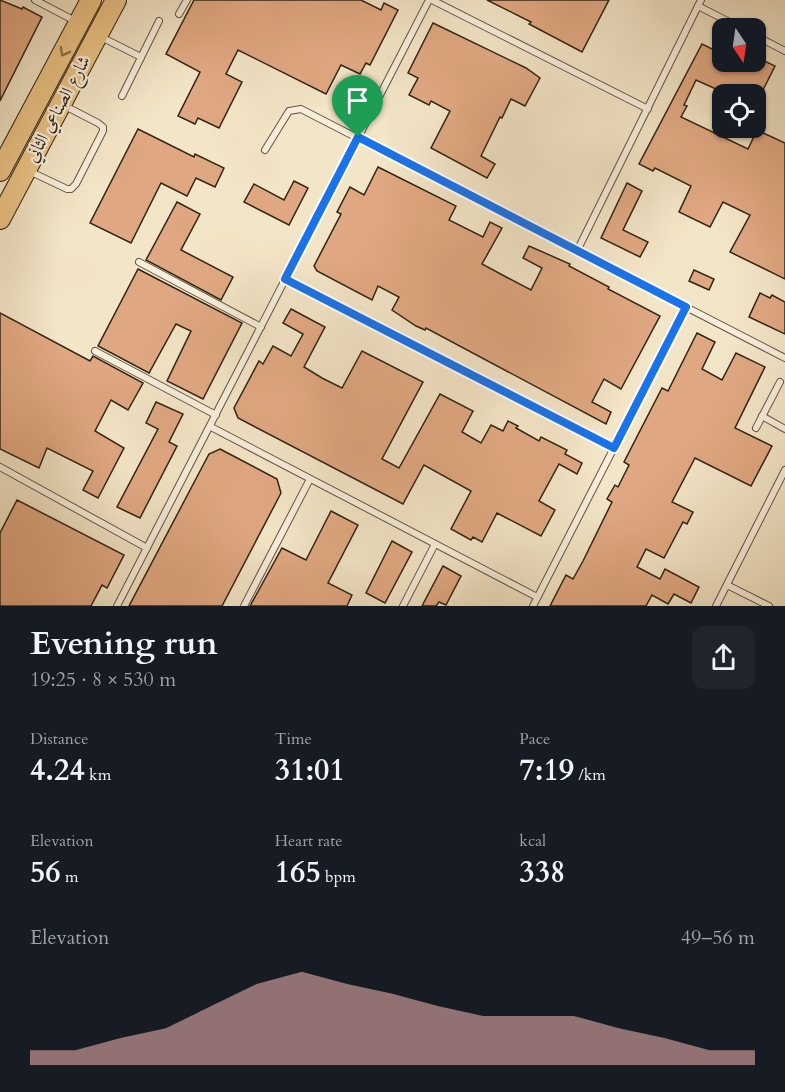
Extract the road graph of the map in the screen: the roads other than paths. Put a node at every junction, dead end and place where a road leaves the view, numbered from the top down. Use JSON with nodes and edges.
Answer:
{"nodes":[{"id":1,"x":34,"y":0,"type":"edge"},
{"id":2,"x":91,"y":0,"type":"edge"},
{"id":3,"x":116,"y":0,"type":"edge"},
{"id":4,"x":187,"y":0,"type":"edge"},
{"id":5,"x":430,"y":0,"type":"edge"},
{"id":6,"x":700,"y":3,"type":"edge"},
{"id":7,"x":179,"y":14,"type":"dead end"},
{"id":8,"x":725,"y":18,"type":"edge"},
{"id":9,"x":159,"y":21,"type":"dead end"},
{"id":10,"x":79,"y":23,"type":"junction"},
{"id":11,"x":98,"y":35,"type":"junction"},
{"id":12,"x":766,"y":41,"type":"edge"},
{"id":13,"x":785,"y":51,"type":"edge"},
{"id":14,"x":141,"y":57,"type":"junction"},
{"id":15,"x":122,"y":96,"type":"dead end"},
{"id":16,"x":61,"y":104,"type":"junction"},
{"id":17,"x":648,"y":109,"type":"junction"},
{"id":18,"x":358,"y":137,"type":"junction"},
{"id":19,"x":265,"y":150,"type":"dead end"},
{"id":20,"x":26,"y":169,"type":"junction"},
{"id":21,"x":0,"y":171,"type":"edge"},
{"id":22,"x":0,"y":219,"type":"edge"},
{"id":23,"x":577,"y":251,"type":"junction"},
{"id":24,"x":139,"y":262,"type":"dead end"},
{"id":25,"x":285,"y":279,"type":"junction"},
{"id":26,"x":686,"y":307,"type":"junction"},
{"id":27,"x":261,"y":327,"type":"junction"},
{"id":28,"x":95,"y":351,"type":"dead end"},
{"id":29,"x":785,"y":358,"type":"edge"},
{"id":30,"x":780,"y":382,"type":"dead end"},
{"id":31,"x":216,"y":415,"type":"junction"},
{"id":32,"x":762,"y":416,"type":"junction"},
{"id":33,"x":211,"y":427,"type":"junction"},
{"id":34,"x":756,"y":428,"type":"dead end"},
{"id":35,"x":785,"y":429,"type":"edge"},
{"id":36,"x":614,"y":448,"type":"junction"},
{"id":37,"x":0,"y":468,"type":"edge"},
{"id":38,"x":785,"y":470,"type":"edge"},
{"id":39,"x":310,"y":479,"type":"junction"},
{"id":40,"x":435,"y":544,"type":"junction"},
{"id":41,"x":147,"y":548,"type":"junction"},
{"id":42,"x":727,"y":585,"type":"junction"},
{"id":43,"x":537,"y":597,"type":"junction"},
{"id":44,"x":117,"y":606,"type":"edge"},
{"id":45,"x":244,"y":606,"type":"edge"},
{"id":46,"x":403,"y":606,"type":"edge"},
{"id":47,"x":533,"y":606,"type":"edge"},
{"id":48,"x":716,"y":606,"type":"edge"},
{"id":49,"x":769,"y":606,"type":"edge"}],
"edges":[{"from":1,"to":10,"type":"lane"},
{"from":2,"to":10,"type":"main road","name":"شارع الصناعي الثاني"},
{"from":3,"to":11,"type":"main road","name":"شارع الصناعي الثاني"},
{"from":4,"to":7,"type":"lane"},
{"from":5,"to":17,"type":"lane"},
{"from":5,"to":18,"type":"lane"},
{"from":6,"to":8,"type":"lane"},
{"from":6,"to":17,"type":"lane"},
{"from":9,"to":14,"type":"lane"},
{"from":10,"to":21,"type":"main road","name":"شارع الصناعي الثاني","one_way":true},
{"from":11,"to":14,"type":"lane"},
{"from":11,"to":16,"type":"main road","name":"شارع الصناعي الثاني"},
{"from":12,"to":13,"type":"lane"},
{"from":14,"to":15,"type":"lane"},
{"from":16,"to":20,"type":"main road","name":"شارع الصناعي الثاني"},
{"from":16,"to":20,"type":"lane"},
{"from":17,"to":23,"type":"lane"},
{"from":18,"to":19,"type":"lane"},
{"from":18,"to":23,"type":"lane"},
{"from":18,"to":25,"type":"lane"},
{"from":20,"to":22,"type":"main road","name":"شارع الصناعي الثاني"},
{"from":23,"to":26,"type":"lane"},
{"from":24,"to":27,"type":"lane"},
{"from":25,"to":27,"type":"lane"},
{"from":25,"to":36,"type":"lane"},
{"from":26,"to":29,"type":"lane"},
{"from":26,"to":36,"type":"lane"},
{"from":27,"to":31,"type":"lane"},
{"from":28,"to":31,"type":"lane"},
{"from":30,"to":32,"type":"lane"},
{"from":31,"to":33,"type":"lane"},
{"from":32,"to":34,"type":"lane"},
{"from":32,"to":35,"type":"lane"},
{"from":33,"to":39,"type":"lane"},
{"from":33,"to":41,"type":"lane"},
{"from":36,"to":43,"type":"lane"},
{"from":37,"to":41,"type":"lane"},
{"from":38,"to":42,"type":"lane"},
{"from":39,"to":40,"type":"lane"},
{"from":39,"to":45,"type":"lane"},
{"from":40,"to":43,"type":"lane"},
{"from":40,"to":46,"type":"lane"},
{"from":41,"to":44,"type":"lane"},
{"from":42,"to":48,"type":"lane"},
{"from":42,"to":49,"type":"lane"},
{"from":43,"to":47,"type":"lane"}]}
